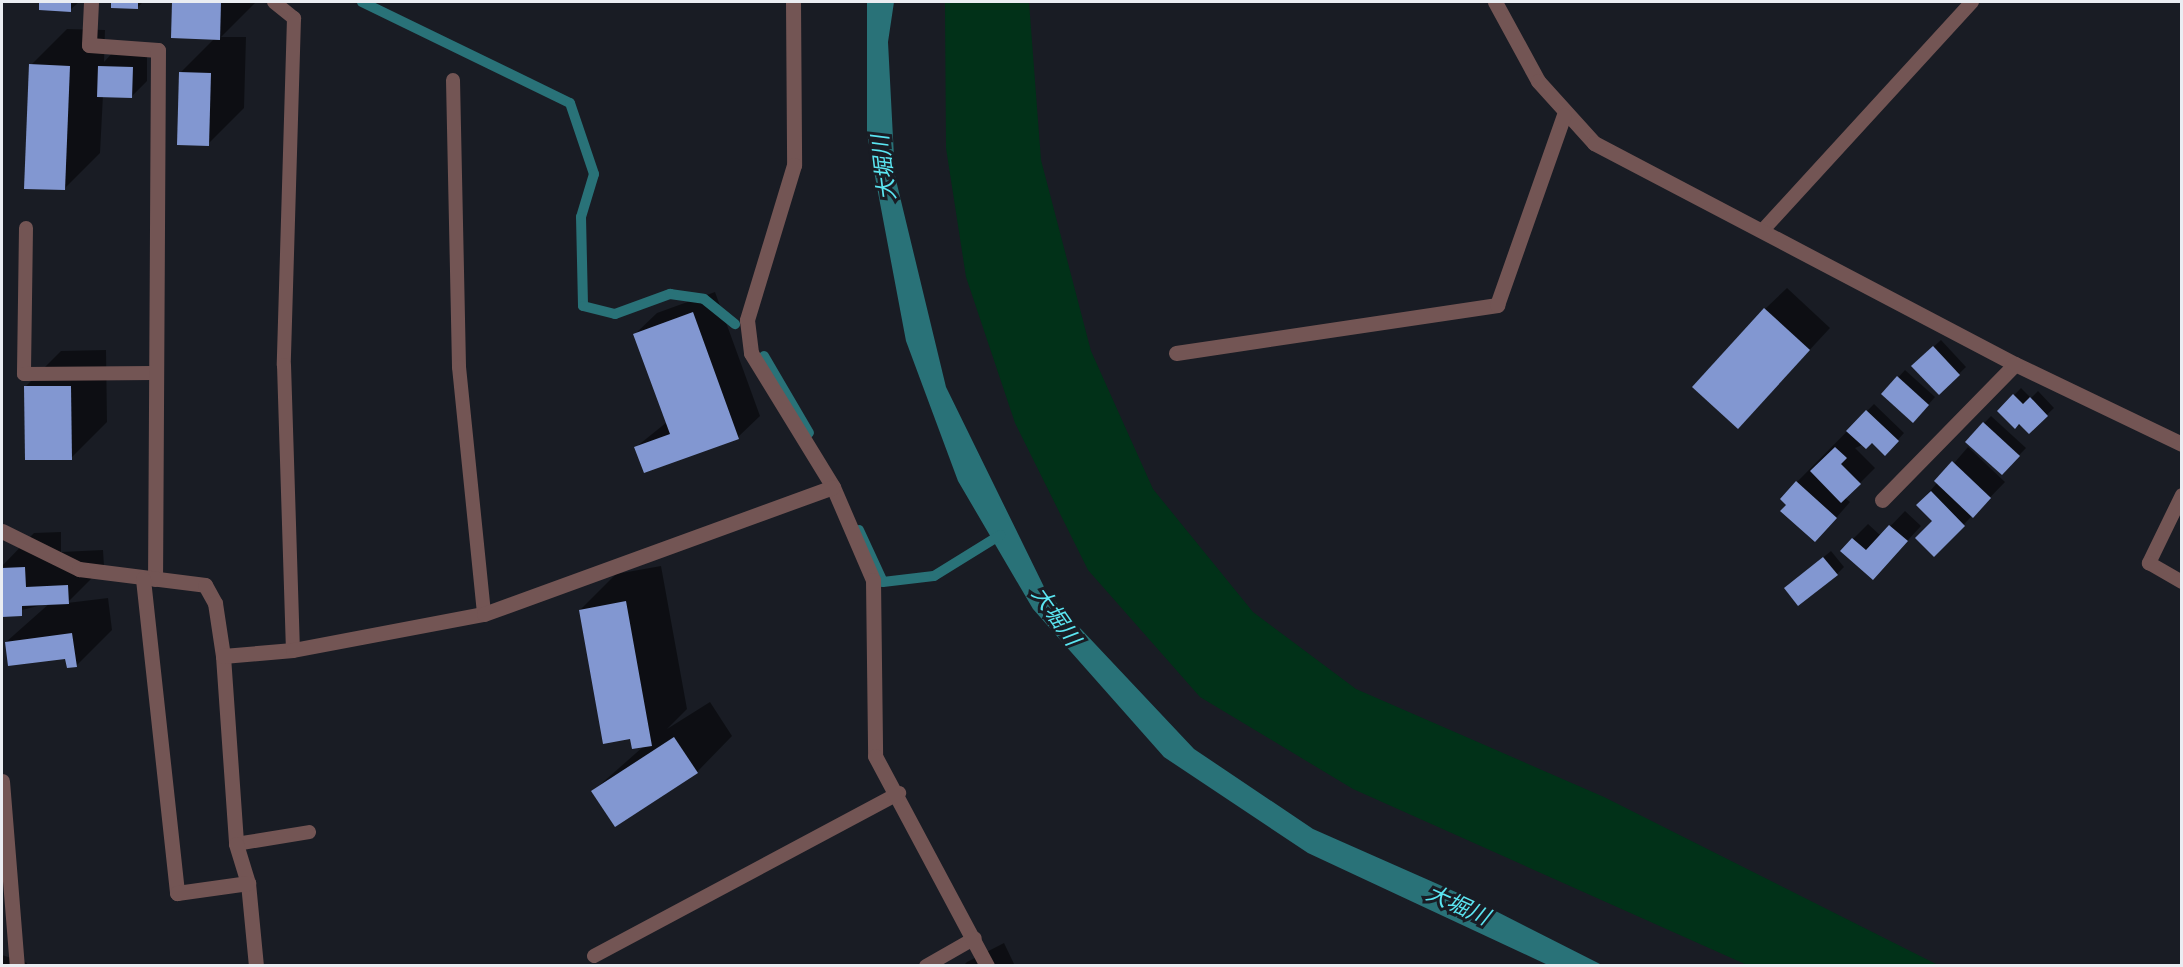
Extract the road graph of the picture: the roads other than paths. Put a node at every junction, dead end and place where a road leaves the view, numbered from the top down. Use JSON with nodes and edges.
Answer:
{"nodes":[{"id":1,"x":91,"y":2,"type":"edge"},
{"id":2,"x":274,"y":2,"type":"edge"},
{"id":3,"x":793,"y":2,"type":"edge"},
{"id":4,"x":1495,"y":2,"type":"edge"},
{"id":5,"x":1972,"y":2,"type":"edge"},
{"id":6,"x":453,"y":80,"type":"dead end"},
{"id":7,"x":1564,"y":115,"type":"junction"},
{"id":8,"x":26,"y":228,"type":"dead end"},
{"id":9,"x":1762,"y":231,"type":"junction"},
{"id":10,"x":1176,"y":353,"type":"dead end"},
{"id":11,"x":2015,"y":364,"type":"junction"},
{"id":12,"x":154,"y":373,"type":"junction"},
{"id":13,"x":2181,"y":444,"type":"edge"},
{"id":14,"x":833,"y":487,"type":"junction"},
{"id":15,"x":2181,"y":495,"type":"edge"},
{"id":16,"x":1882,"y":500,"type":"dead end"},
{"id":17,"x":2,"y":531,"type":"edge"},
{"id":18,"x":149,"y":579,"type":"junction"},
{"id":19,"x":2181,"y":582,"type":"edge"},
{"id":20,"x":484,"y":614,"type":"junction"},
{"id":21,"x":293,"y":650,"type":"junction"},
{"id":22,"x":223,"y":656,"type":"junction"},
{"id":23,"x":2,"y":781,"type":"edge"},
{"id":24,"x":2,"y":789,"type":"edge"},
{"id":25,"x":899,"y":793,"type":"junction"},
{"id":26,"x":309,"y":832,"type":"dead end"},
{"id":27,"x":236,"y":844,"type":"junction"},
{"id":28,"x":248,"y":883,"type":"junction"},
{"id":29,"x":975,"y":938,"type":"junction"},
{"id":30,"x":594,"y":956,"type":"dead end"},
{"id":31,"x":17,"y":966,"type":"edge"},
{"id":32,"x":256,"y":966,"type":"edge"},
{"id":33,"x":926,"y":966,"type":"edge"},
{"id":34,"x":987,"y":966,"type":"edge"}],
"edges":[{"from":1,"to":12,"type":"street"},
{"from":2,"to":21,"type":"lane"},
{"from":3,"to":14,"type":"street"},
{"from":4,"to":7,"type":"street"},
{"from":5,"to":9,"type":"lane"},
{"from":6,"to":20,"type":"lane"},
{"from":7,"to":9,"type":"street"},
{"from":7,"to":10,"type":"street"},
{"from":8,"to":12,"type":"lane"},
{"from":9,"to":11,"type":"street"},
{"from":11,"to":13,"type":"street"},
{"from":11,"to":16,"type":"street"},
{"from":12,"to":18,"type":"street"},
{"from":14,"to":20,"type":"street"},
{"from":14,"to":25,"type":"street"},
{"from":15,"to":19,"type":"lane"},
{"from":17,"to":18,"type":"street"},
{"from":18,"to":22,"type":"street"},
{"from":18,"to":28,"type":"street"},
{"from":20,"to":21,"type":"street"},
{"from":21,"to":22,"type":"street"},
{"from":22,"to":27,"type":"street"},
{"from":23,"to":24,"type":"street"},
{"from":24,"to":31,"type":"street"},
{"from":25,"to":29,"type":"street"},
{"from":25,"to":30,"type":"lane"},
{"from":26,"to":27,"type":"lane"},
{"from":27,"to":28,"type":"street"},
{"from":28,"to":32,"type":"street"},
{"from":29,"to":33,"type":"lane"},
{"from":29,"to":34,"type":"street"}]}
